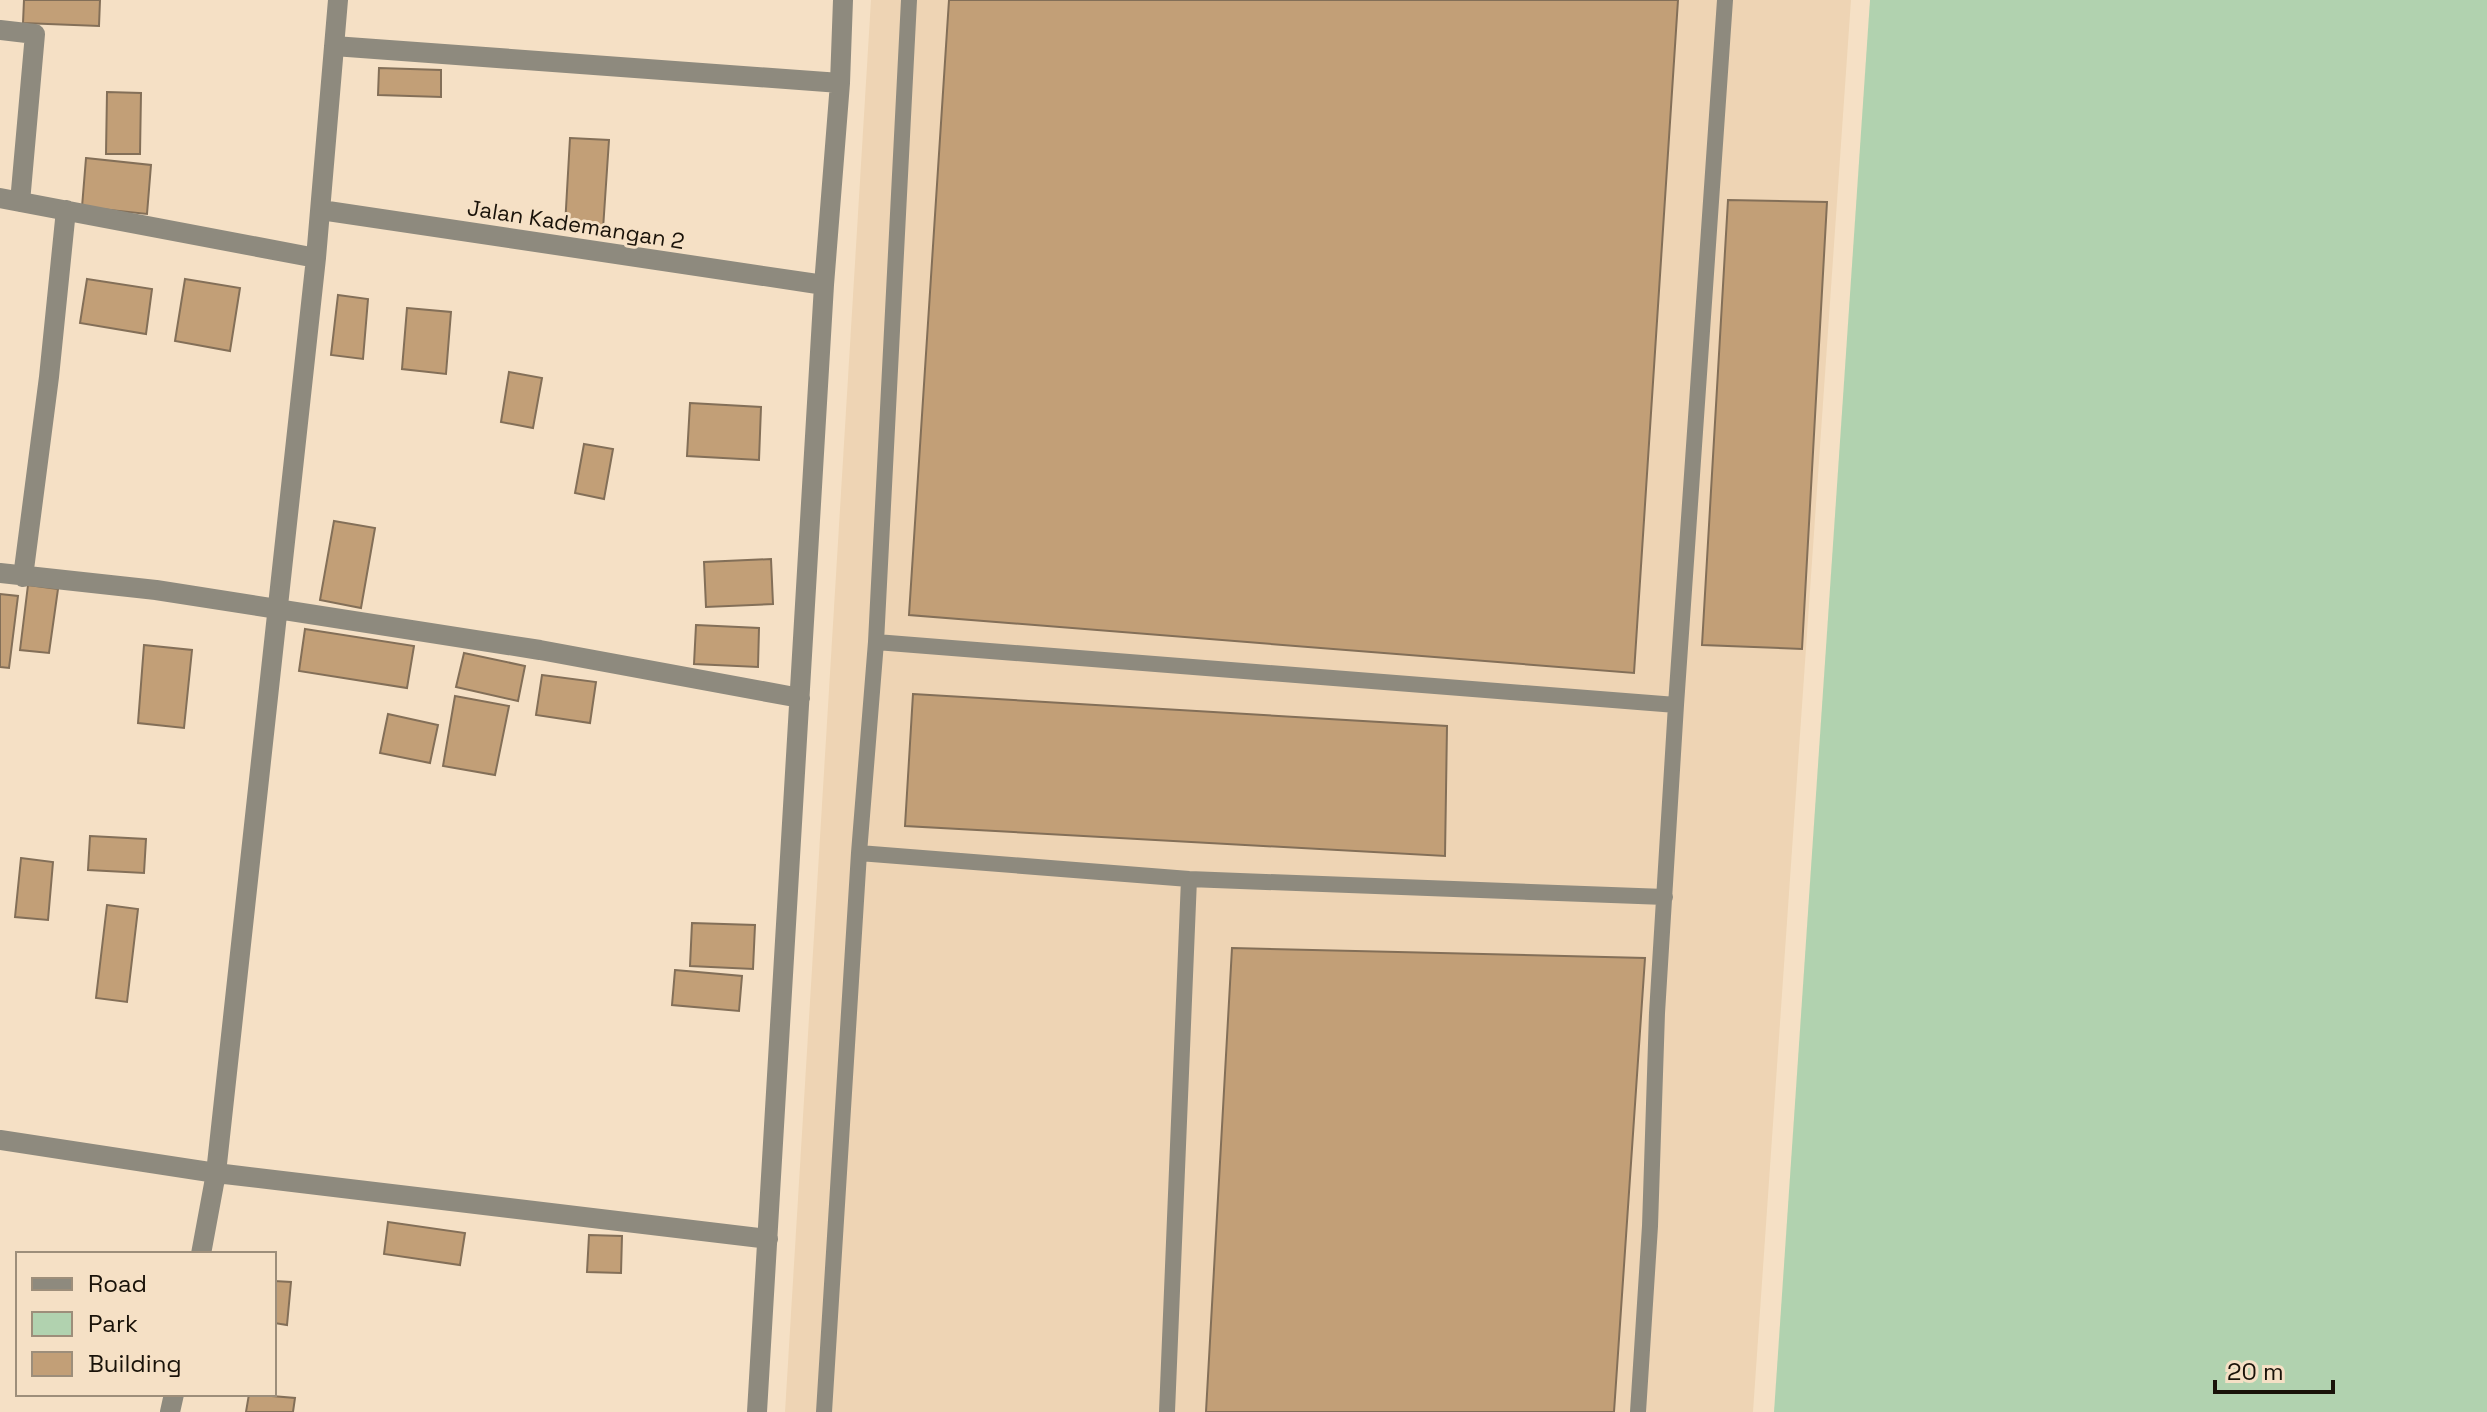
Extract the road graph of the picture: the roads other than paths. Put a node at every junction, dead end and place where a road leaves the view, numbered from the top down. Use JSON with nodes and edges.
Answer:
{"nodes":[{"id":1,"x":338,"y":0,"type":"edge"},
{"id":2,"x":843,"y":0,"type":"edge"},
{"id":3,"x":909,"y":0,"type":"edge"},
{"id":4,"x":1725,"y":0,"type":"edge"},
{"id":5,"x":0,"y":30,"type":"edge"},
{"id":6,"x":334,"y":46,"type":"junction"},
{"id":7,"x":840,"y":83,"type":"junction"},
{"id":8,"x":10,"y":200,"type":"edge"},
{"id":9,"x":66,"y":210,"type":"junction"},
{"id":10,"x":321,"y":210,"type":"junction"},
{"id":11,"x":316,"y":258,"type":"junction"},
{"id":12,"x":824,"y":285,"type":"junction"},
{"id":13,"x":0,"y":573,"type":"edge"},
{"id":14,"x":23,"y":577,"type":"junction"},
{"id":15,"x":278,"y":611,"type":"junction"},
{"id":16,"x":876,"y":642,"type":"junction"},
{"id":17,"x":800,"y":698,"type":"junction"},
{"id":18,"x":1676,"y":705,"type":"junction"},
{"id":19,"x":859,"y":853,"type":"junction"},
{"id":20,"x":1189,"y":879,"type":"junction"},
{"id":21,"x":1665,"y":897,"type":"junction"},
{"id":22,"x":0,"y":1140,"type":"edge"},
{"id":23,"x":216,"y":1173,"type":"junction"},
{"id":24,"x":768,"y":1239,"type":"junction"},
{"id":25,"x":201,"y":1252,"type":"edge"},
{"id":26,"x":757,"y":1412,"type":"edge"},
{"id":27,"x":824,"y":1412,"type":"edge"},
{"id":28,"x":1167,"y":1412,"type":"edge"},
{"id":29,"x":1638,"y":1412,"type":"edge"}],
"edges":[{"from":1,"to":6,"type":"street"},
{"from":2,"to":7,"type":"street"},
{"from":3,"to":16,"type":"lane"},
{"from":4,"to":18,"type":"lane"},
{"from":5,"to":8,"type":"street"},
{"from":6,"to":7,"type":"street"},
{"from":6,"to":10,"type":"street"},
{"from":7,"to":12,"type":"street"},
{"from":8,"to":9,"type":"street"},
{"from":9,"to":11,"type":"street"},
{"from":9,"to":14,"type":"street"},
{"from":10,"to":11,"type":"street"},
{"from":10,"to":12,"type":"street","name":"Jalan Kademangan 2"},
{"from":11,"to":15,"type":"street"},
{"from":12,"to":17,"type":"street"},
{"from":13,"to":14,"type":"street"},
{"from":14,"to":15,"type":"street"},
{"from":15,"to":17,"type":"street"},
{"from":15,"to":23,"type":"street"},
{"from":16,"to":18,"type":"lane"},
{"from":16,"to":19,"type":"lane"},
{"from":17,"to":24,"type":"street"},
{"from":18,"to":21,"type":"lane"},
{"from":19,"to":20,"type":"lane"},
{"from":19,"to":27,"type":"lane"},
{"from":20,"to":21,"type":"lane"},
{"from":20,"to":28,"type":"lane"},
{"from":21,"to":29,"type":"lane"},
{"from":22,"to":23,"type":"street"},
{"from":23,"to":24,"type":"street"},
{"from":23,"to":25,"type":"street"},
{"from":24,"to":26,"type":"street"}]}
